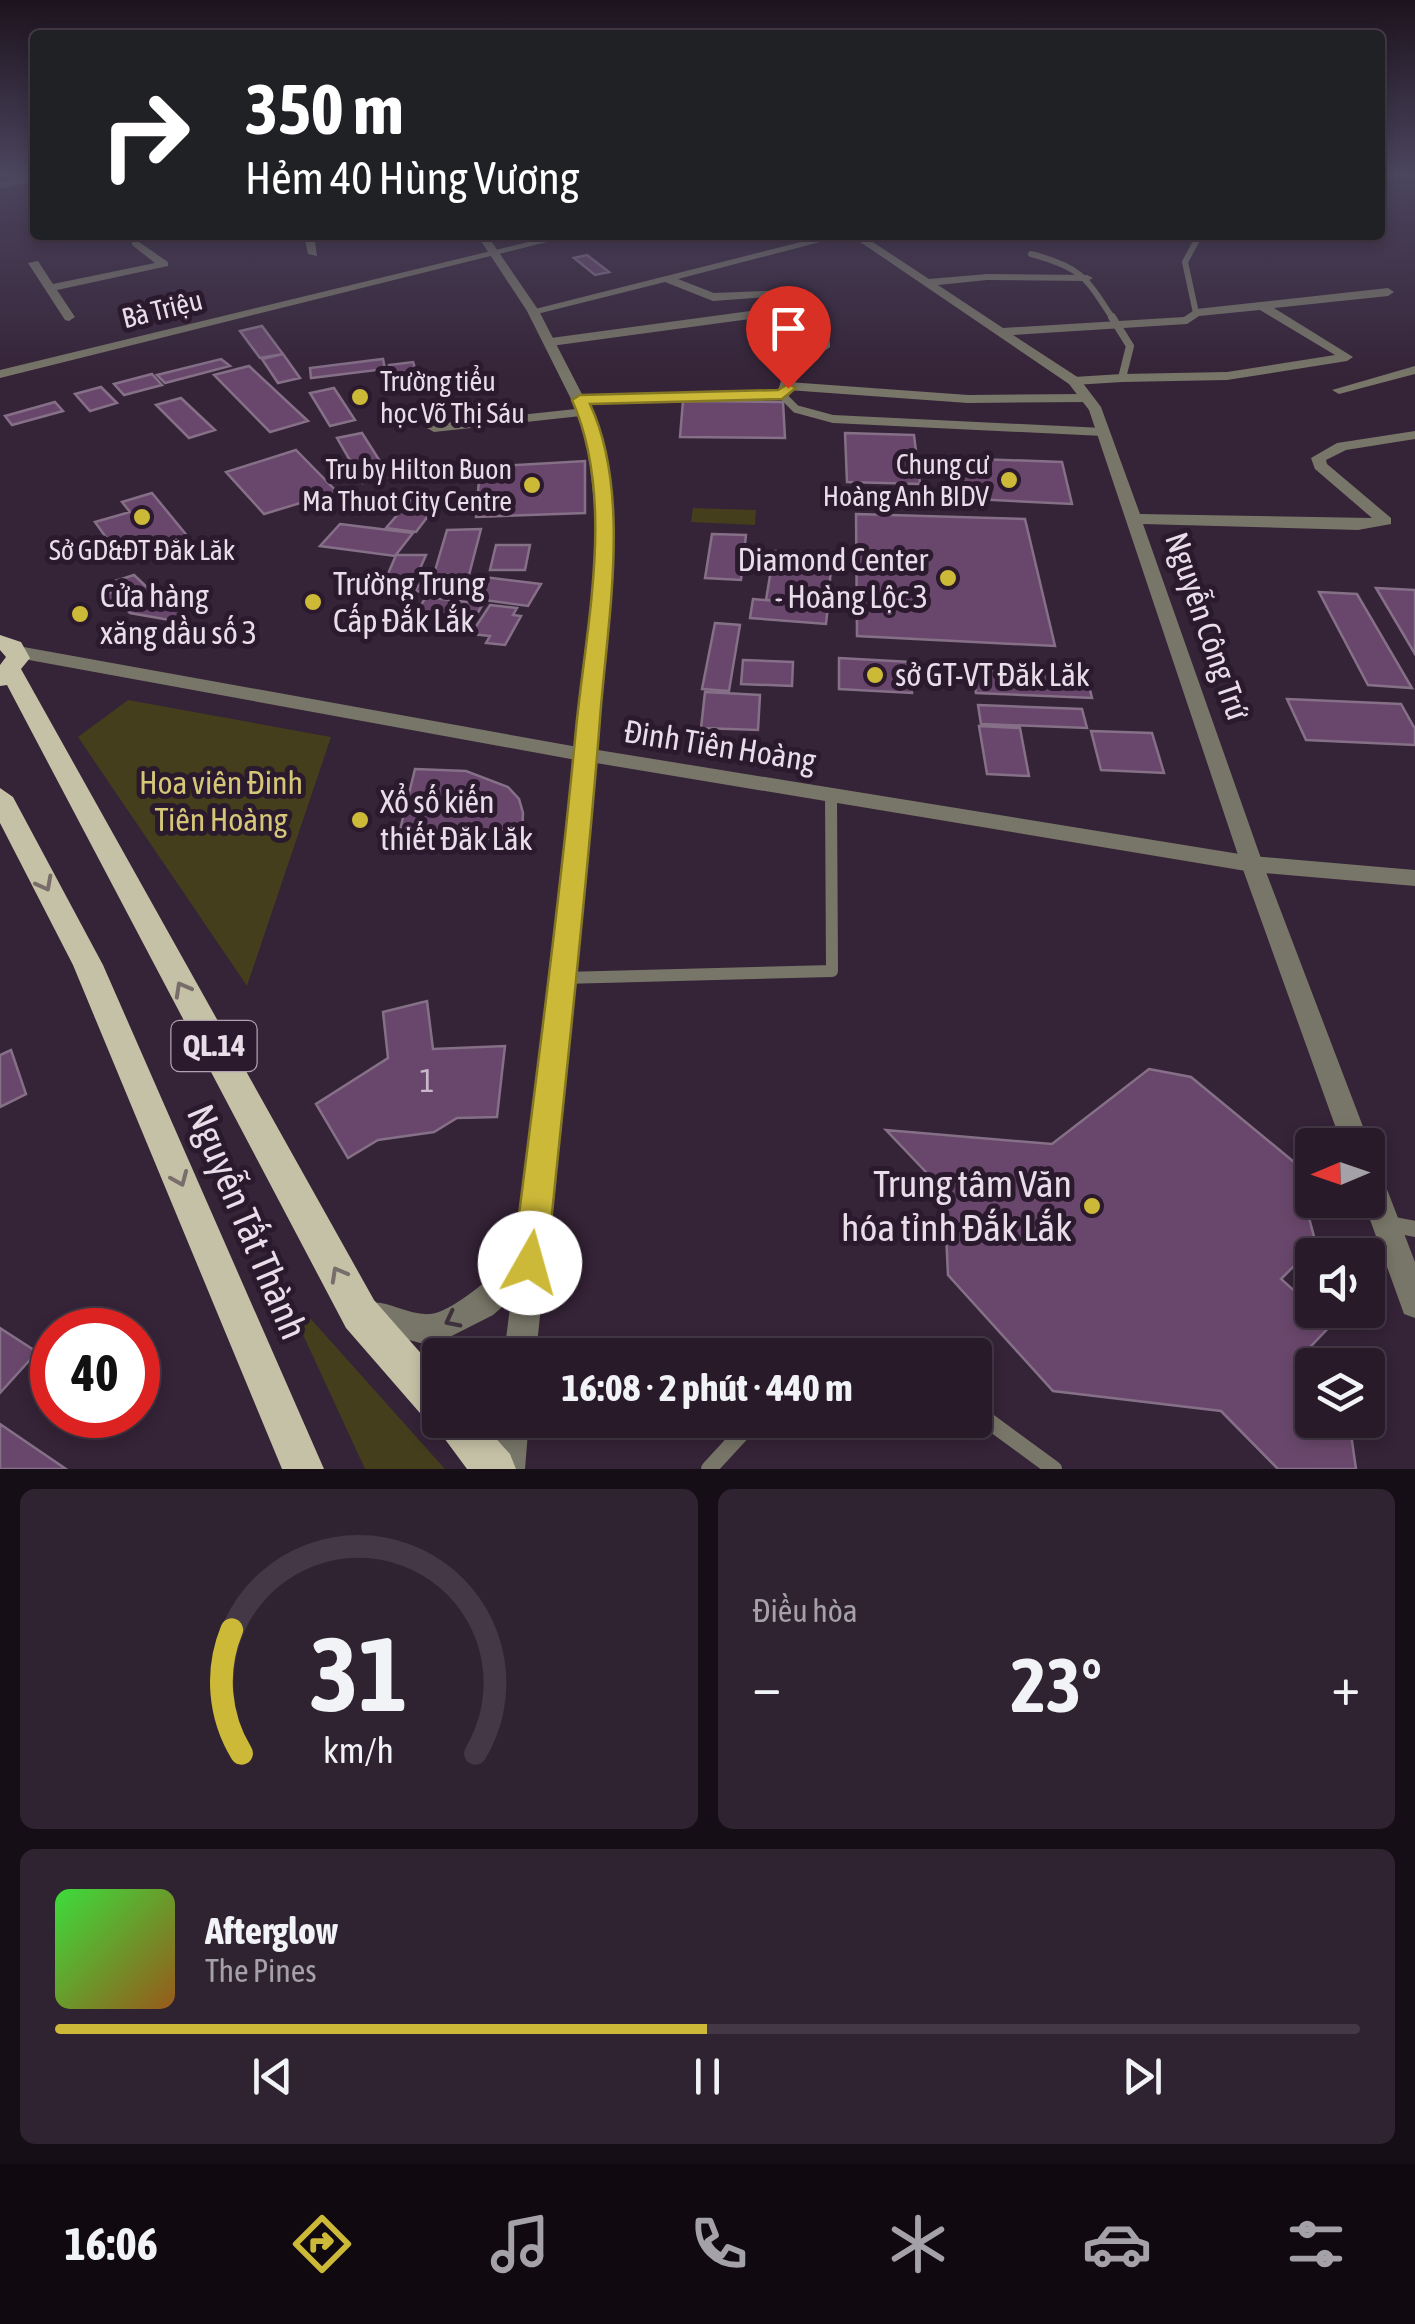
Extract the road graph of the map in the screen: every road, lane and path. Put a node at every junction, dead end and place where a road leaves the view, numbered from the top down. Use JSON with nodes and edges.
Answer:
{"nodes":[{"id":1,"x":309,"y":241,"type":"edge"},
{"id":2,"x":487,"y":241,"type":"edge"},
{"id":3,"x":546,"y":241,"type":"edge"},
{"id":4,"x":819,"y":241,"type":"edge"},
{"id":5,"x":871,"y":241,"type":"edge"},
{"id":6,"x":1197,"y":241,"type":"edge"},
{"id":7,"x":136,"y":242,"type":"dead end"},
{"id":8,"x":498,"y":252,"type":"junction"},
{"id":9,"x":313,"y":254,"type":"dead end"},
{"id":10,"x":1031,"y":254,"type":"dead end"},
{"id":11,"x":34,"y":263,"type":"dead end"},
{"id":12,"x":666,"y":278,"type":"junction"},
{"id":13,"x":1087,"y":278,"type":"junction"},
{"id":14,"x":928,"y":283,"type":"junction"},
{"id":15,"x":50,"y":288,"type":"junction"},
{"id":16,"x":1388,"y":292,"type":"dead end"},
{"id":17,"x":800,"y":303,"type":"junction"},
{"id":18,"x":1264,"y":307,"type":"junction"},
{"id":19,"x":533,"y":311,"type":"junction"},
{"id":20,"x":1196,"y":313,"type":"junction"},
{"id":21,"x":69,"y":317,"type":"dead end"},
{"id":22,"x":1120,"y":324,"type":"junction"},
{"id":23,"x":1000,"y":332,"type":"junction"},
{"id":24,"x":551,"y":342,"type":"junction"},
{"id":25,"x":1304,"y":366,"type":"junction"},
{"id":26,"x":1415,"y":370,"type":"edge"},
{"id":27,"x":0,"y":374,"type":"edge"},
{"id":28,"x":1122,"y":378,"type":"junction"},
{"id":29,"x":1074,"y":381,"type":"junction"},
{"id":30,"x":785,"y":390,"type":"junction"},
{"id":31,"x":1339,"y":390,"type":"junction"},
{"id":32,"x":1088,"y":398,"type":"junction"},
{"id":33,"x":1357,"y":403,"type":"dead end"},
{"id":34,"x":582,"y":406,"type":"junction"},
{"id":35,"x":434,"y":428,"type":"dead end"},
{"id":36,"x":1104,"y":432,"type":"junction"},
{"id":37,"x":1415,"y":435,"type":"edge"},
{"id":38,"x":1134,"y":519,"type":"junction"},
{"id":39,"x":7,"y":661,"type":"edge"},
{"id":40,"x":586,"y":754,"type":"junction"},
{"id":41,"x":831,"y":794,"type":"junction"},
{"id":42,"x":0,"y":797,"type":"edge"},
{"id":43,"x":1252,"y":864,"type":"junction"},
{"id":44,"x":1415,"y":878,"type":"edge"},
{"id":45,"x":564,"y":978,"type":"junction"},
{"id":46,"x":1350,"y":1128,"type":"edge"},
{"id":47,"x":1383,"y":1218,"type":"edge"},
{"id":48,"x":1385,"y":1223,"type":"junction"},
{"id":49,"x":1415,"y":1229,"type":"edge"},
{"id":50,"x":530,"y":1263,"type":"junction"},
{"id":51,"x":1415,"y":1303,"type":"edge"},
{"id":52,"x":360,"y":1314,"type":"junction"},
{"id":53,"x":522,"y":1338,"type":"edge"},
{"id":54,"x":422,"y":1385,"type":"edge"},
{"id":55,"x":992,"y":1423,"type":"edge"},
{"id":56,"x":468,"y":1438,"type":"edge"},
{"id":57,"x":512,"y":1438,"type":"edge"},
{"id":58,"x":737,"y":1438,"type":"edge"},
{"id":59,"x":303,"y":1469,"type":"edge"},
{"id":60,"x":495,"y":1469,"type":"edge"},
{"id":61,"x":508,"y":1469,"type":"edge"},
{"id":62,"x":709,"y":1469,"type":"edge"},
{"id":63,"x":1054,"y":1469,"type":"edge"}],
"edges":[{"from":1,"to":9,"type":"street"},
{"from":2,"to":8,"type":"street"},
{"from":3,"to":8,"type":"street","name":"Bà Triệu"},
{"from":4,"to":12,"type":"street"},
{"from":5,"to":14,"type":"street","name":"Nguyễn Công Trứ"},
{"from":6,"to":20,"type":"lane"},
{"from":7,"to":15,"type":"street"},
{"from":8,"to":19,"type":"street"},
{"from":8,"to":27,"type":"street","name":"Bà Triệu"},
{"from":10,"to":13,"type":"lane"},
{"from":11,"to":15,"type":"street"},
{"from":12,"to":17,"type":"street"},
{"from":12,"to":19,"type":"street"},
{"from":13,"to":14,"type":"street"},
{"from":13,"to":22,"type":"lane"},
{"from":14,"to":23,"type":"street","name":"Nguyễn Công Trứ"},
{"from":15,"to":21,"type":"street"},
{"from":16,"to":18,"type":"street"},
{"from":17,"to":24,"type":"street"},
{"from":17,"to":30,"type":"street"},
{"from":18,"to":20,"type":"street"},
{"from":18,"to":25,"type":"street"},
{"from":19,"to":24,"type":"street"},
{"from":20,"to":22,"type":"street"},
{"from":22,"to":23,"type":"street"},
{"from":22,"to":28,"type":"lane"},
{"from":23,"to":29,"type":"street","name":"Nguyễn Công Trứ"},
{"from":24,"to":34,"type":"street"},
{"from":25,"to":28,"type":"street"},
{"from":25,"to":31,"type":"street"},
{"from":26,"to":31,"type":"street"},
{"from":28,"to":29,"type":"lane"},
{"from":29,"to":32,"type":"street","name":"Nguyễn Công Trứ"},
{"from":30,"to":32,"type":"lane"},
{"from":30,"to":34,"type":"street"},
{"from":30,"to":36,"type":"lane"},
{"from":31,"to":33,"type":"street"},
{"from":32,"to":36,"type":"street","name":"Nguyễn Công Trứ"},
{"from":34,"to":35,"type":"street"},
{"from":34,"to":40,"type":"street"},
{"from":36,"to":38,"type":"street","name":"Nguyễn Công Trứ"},
{"from":37,"to":38,"type":"street"},
{"from":38,"to":43,"type":"street","name":"Nguyễn Công Trứ"},
{"from":39,"to":40,"type":"street","name":"Đinh Tiên Hoàng"},
{"from":52,"to":39,"type":"main road","name":"Nguyễn Tất Thành","number":"QL.14","one_way":true},
{"from":40,"to":41,"type":"street","name":"Đinh Tiên Hoàng"},
{"from":40,"to":45,"type":"street"},
{"from":41,"to":43,"type":"street","name":"Đinh Tiên Hoàng"},
{"from":41,"to":45,"type":"lane"},
{"from":42,"to":59,"type":"main road","name":"Nguyễn Tất Thành","number":"QL.14","one_way":true},
{"from":43,"to":44,"type":"street","name":"Đinh Tiên Hoàng"},
{"from":43,"to":46,"type":"street","name":"Nguyễn Công Trứ"},
{"from":45,"to":50,"type":"street"},
{"from":47,"to":48,"type":"street"},
{"from":48,"to":49,"type":"lane"},
{"from":48,"to":51,"type":"street"},
{"from":50,"to":52,"type":"street","one_way":true},
{"from":50,"to":53,"type":"street"},
{"from":52,"to":54,"type":"main road","name":"Nguyễn Tất Thành","number":"QL.14"},
{"from":55,"to":63,"type":"lane"},
{"from":56,"to":60,"type":"main road"},
{"from":57,"to":61,"type":"street"},
{"from":58,"to":62,"type":"lane"}]}
